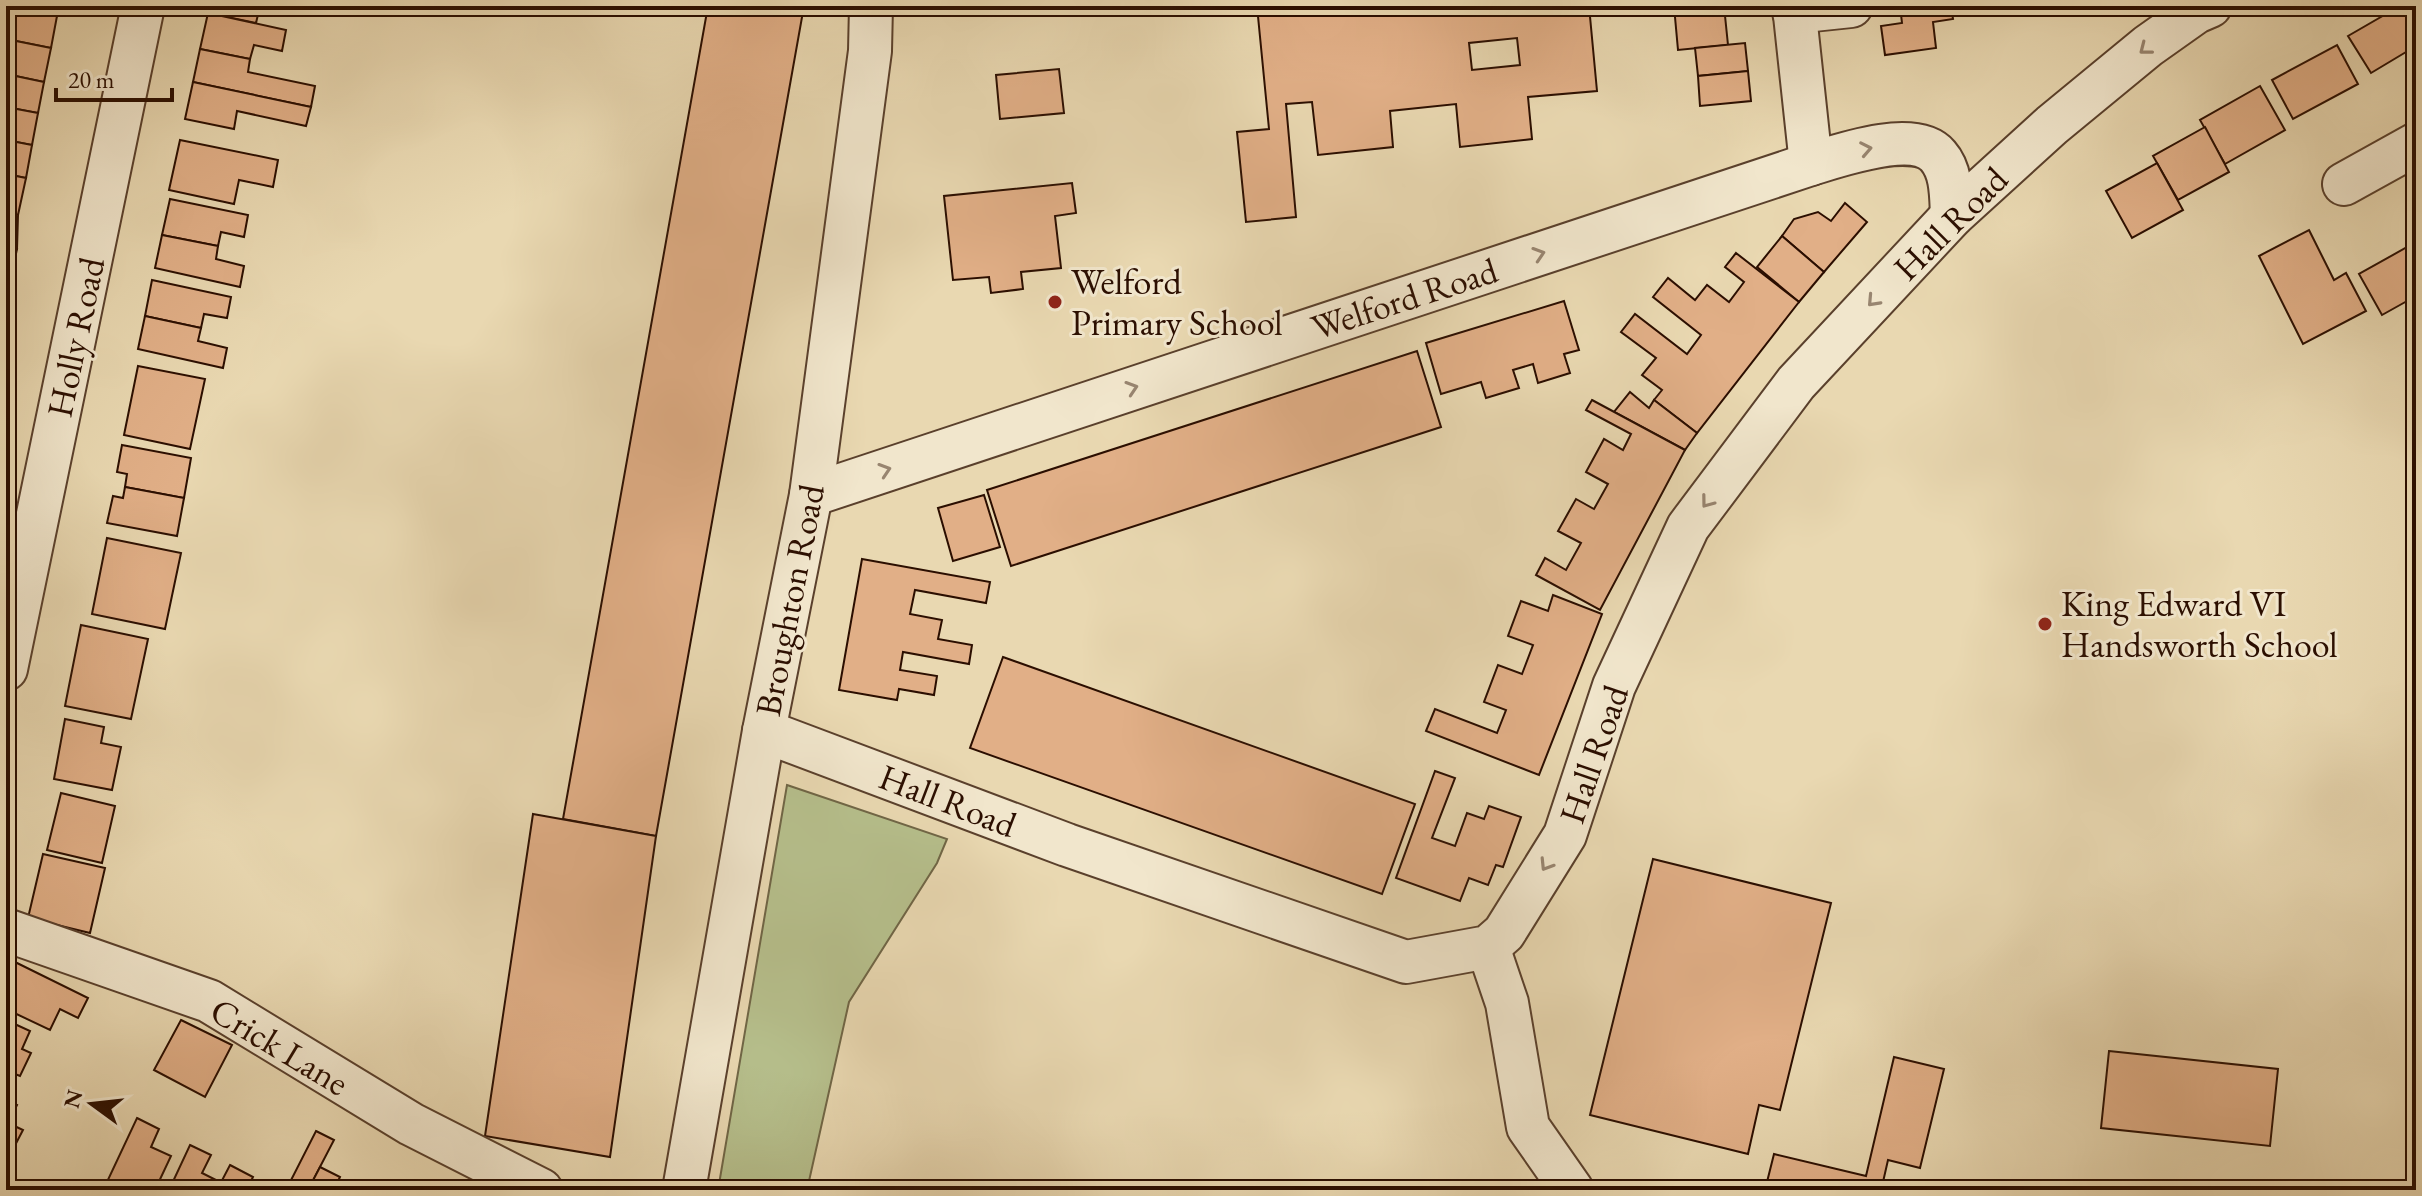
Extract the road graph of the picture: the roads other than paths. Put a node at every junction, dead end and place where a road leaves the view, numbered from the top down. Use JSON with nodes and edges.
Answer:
{"nodes":[{"id":1,"x":143,"y":6,"type":"edge"},
{"id":2,"x":871,"y":6,"type":"edge"},
{"id":3,"x":1851,"y":6,"type":"edge"},
{"id":4,"x":2199,"y":8,"type":"edge"},
{"id":5,"x":1794,"y":9,"type":"edge"},
{"id":6,"x":2416,"y":144,"type":"edge"},
{"id":7,"x":1811,"y":164,"type":"junction"},
{"id":8,"x":2344,"y":184,"type":"dead end"},
{"id":9,"x":1952,"y":216,"type":"junction"},
{"id":10,"x":811,"y":495,"type":"junction"},
{"id":11,"x":6,"y":669,"type":"edge"},
{"id":12,"x":764,"y":731,"type":"junction"},
{"id":13,"x":6,"y":930,"type":"edge"},
{"id":14,"x":1488,"y":947,"type":"junction"},
{"id":15,"x":541,"y":1190,"type":"edge"},
{"id":16,"x":684,"y":1190,"type":"edge"},
{"id":17,"x":1572,"y":1190,"type":"edge"}],
"edges":[{"from":1,"to":11,"type":"street","name":"Holly Road"},
{"from":2,"to":10,"type":"street","name":"Broughton Road"},
{"from":3,"to":5,"type":"street"},
{"from":4,"to":9,"type":"street","name":"Hall Road","one_way":true},
{"from":5,"to":7,"type":"street"},
{"from":6,"to":8,"type":"street"},
{"from":7,"to":9,"type":"street","name":"Welford Road","one_way":true},
{"from":10,"to":7,"type":"street","name":"Welford Road","one_way":true},
{"from":9,"to":14,"type":"street","name":"Hall Road","one_way":true},
{"from":10,"to":12,"type":"street","name":"Broughton Road"},
{"from":12,"to":14,"type":"street","name":"Hall Road"},
{"from":12,"to":16,"type":"street","name":"Broughton Road"},
{"from":13,"to":15,"type":"street","name":"Crick Lane"},
{"from":14,"to":17,"type":"street"}]}
